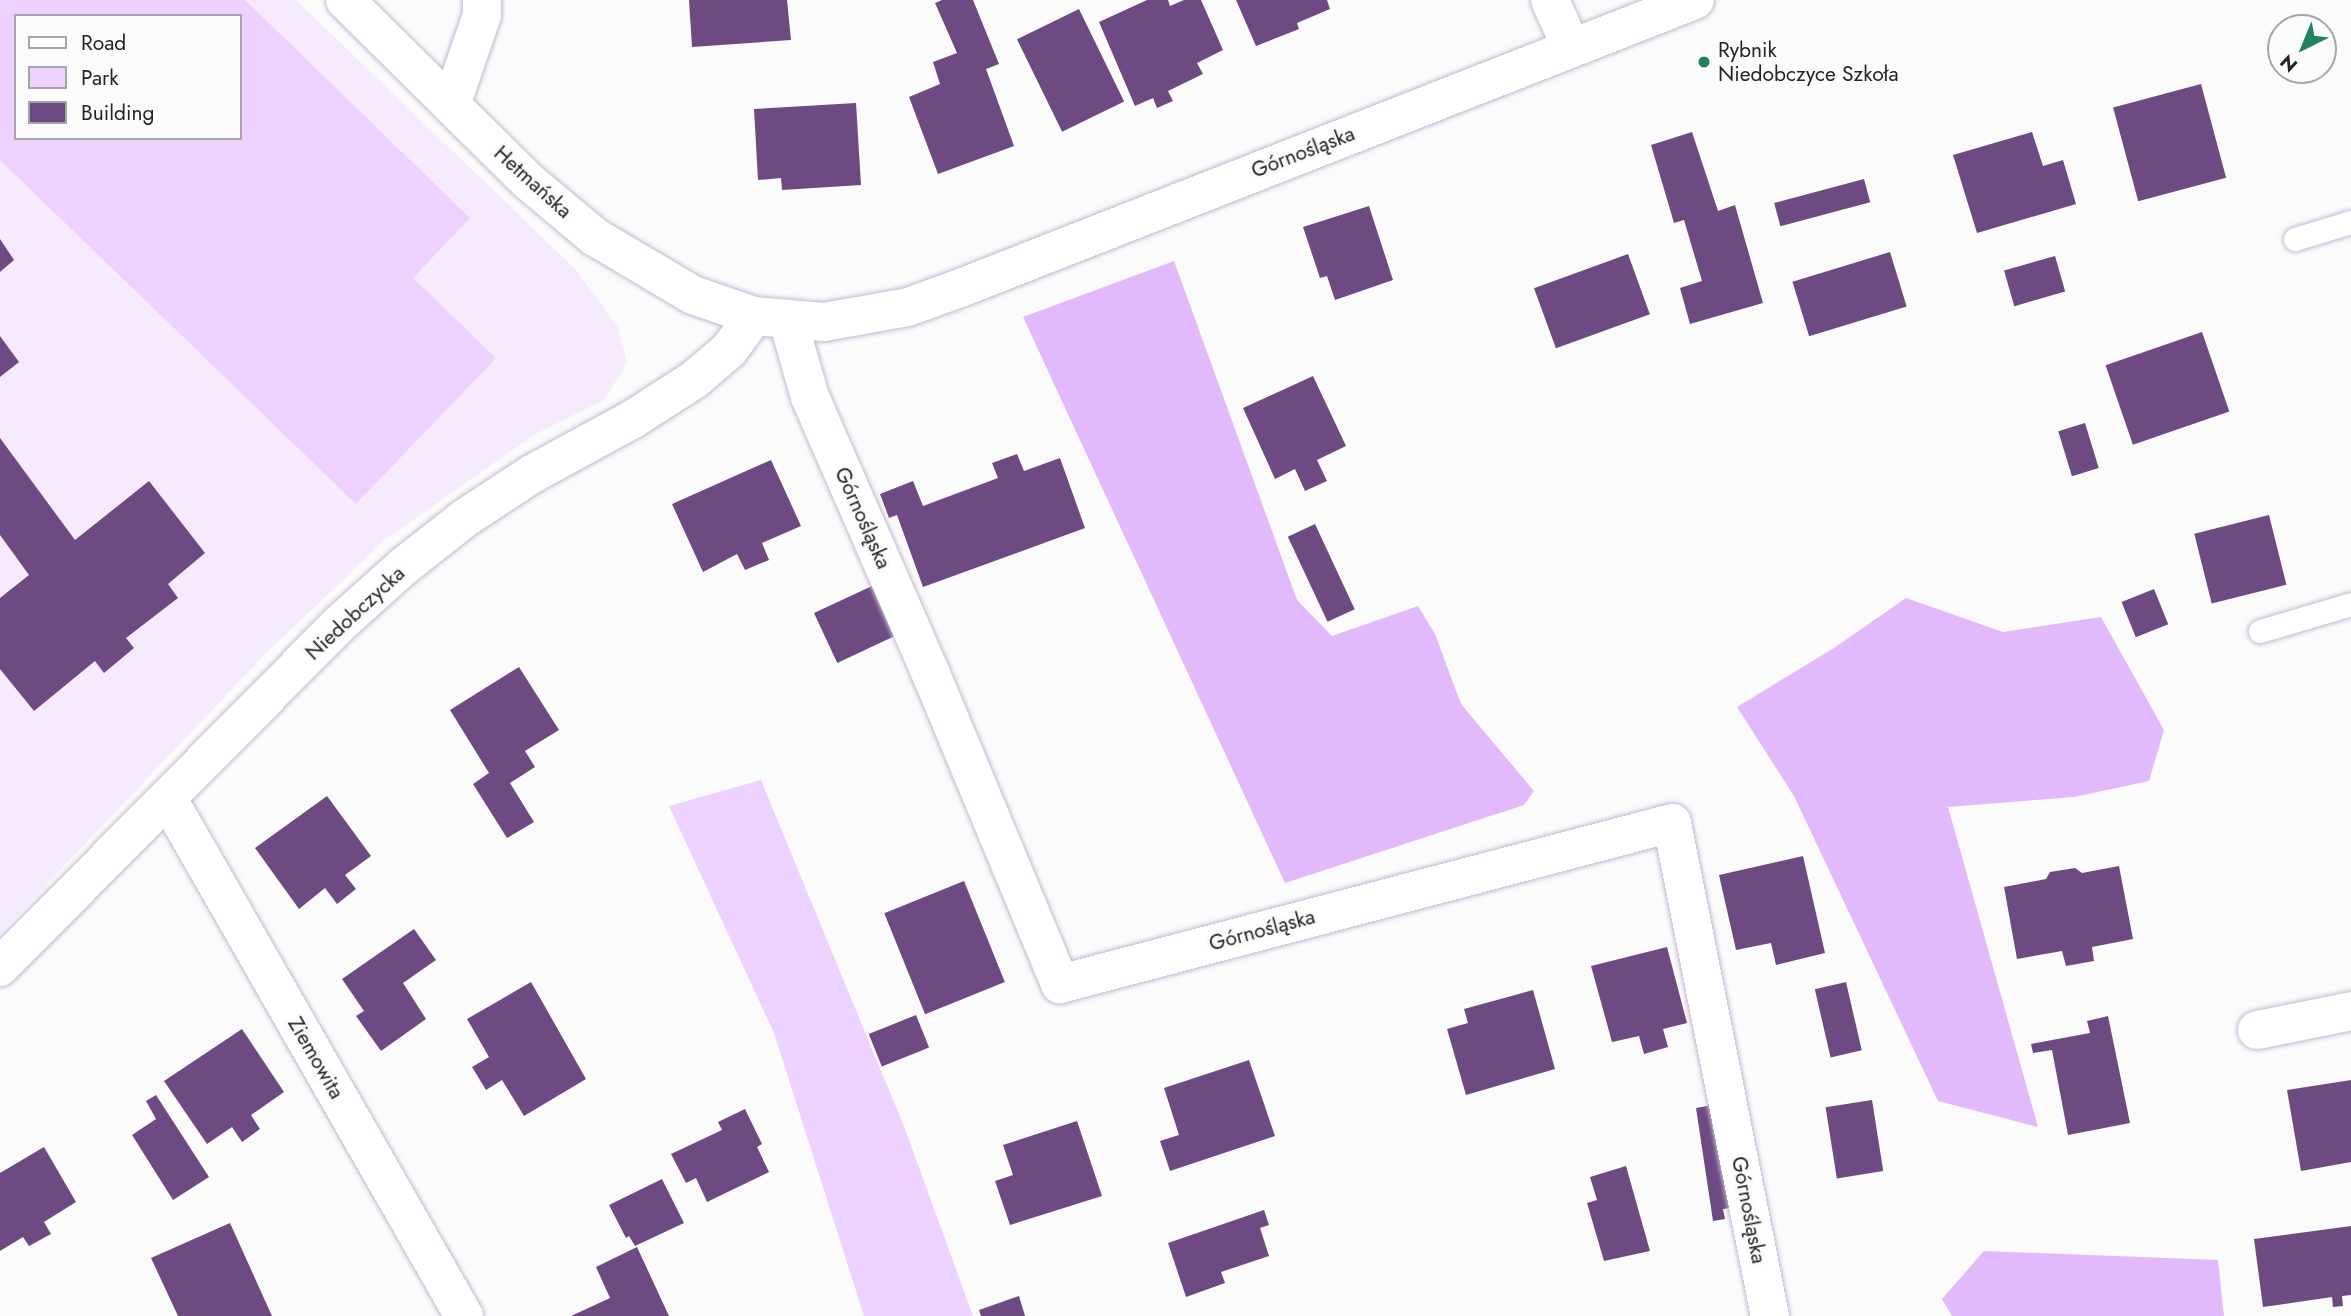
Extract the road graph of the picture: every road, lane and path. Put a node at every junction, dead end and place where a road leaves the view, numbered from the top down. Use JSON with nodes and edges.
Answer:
{"nodes":[{"id":1,"x":345,"y":0,"type":"edge"},
{"id":2,"x":482,"y":0,"type":"edge"},
{"id":3,"x":1550,"y":0,"type":"edge"},
{"id":4,"x":1695,"y":0,"type":"edge"},
{"id":5,"x":1571,"y":47,"type":"junction"},
{"id":6,"x":451,"y":105,"type":"junction"},
{"id":7,"x":2351,"y":222,"type":"edge"},
{"id":8,"x":2295,"y":239,"type":"dead end"},
{"id":9,"x":771,"y":318,"type":"junction"},
{"id":10,"x":2351,"y":604,"type":"edge"},
{"id":11,"x":2260,"y":631,"type":"dead end"},
{"id":12,"x":168,"y":799,"type":"junction"},
{"id":13,"x":0,"y":967,"type":"edge"},
{"id":14,"x":2351,"y":1011,"type":"edge"},
{"id":15,"x":2258,"y":1030,"type":"dead end"},
{"id":16,"x":464,"y":1316,"type":"edge"},
{"id":17,"x":1770,"y":1316,"type":"edge"}],
"edges":[{"from":1,"to":6,"type":"street","name":"Hetmańska"},
{"from":2,"to":6,"type":"street"},
{"from":3,"to":5,"type":"street"},
{"from":4,"to":5,"type":"street","name":"Górnośląska"},
{"from":5,"to":9,"type":"street","name":"Górnośląska"},
{"from":6,"to":9,"type":"street","name":"Hetmańska"},
{"from":7,"to":8,"type":"lane"},
{"from":9,"to":12,"type":"street","name":"Niedobczycka"},
{"from":9,"to":17,"type":"street","name":"Górnośląska"},
{"from":10,"to":11,"type":"lane"},
{"from":12,"to":13,"type":"street","name":"Niedobczycka"},
{"from":12,"to":16,"type":"street","name":"Ziemowita"},
{"from":14,"to":15,"type":"street"}]}
